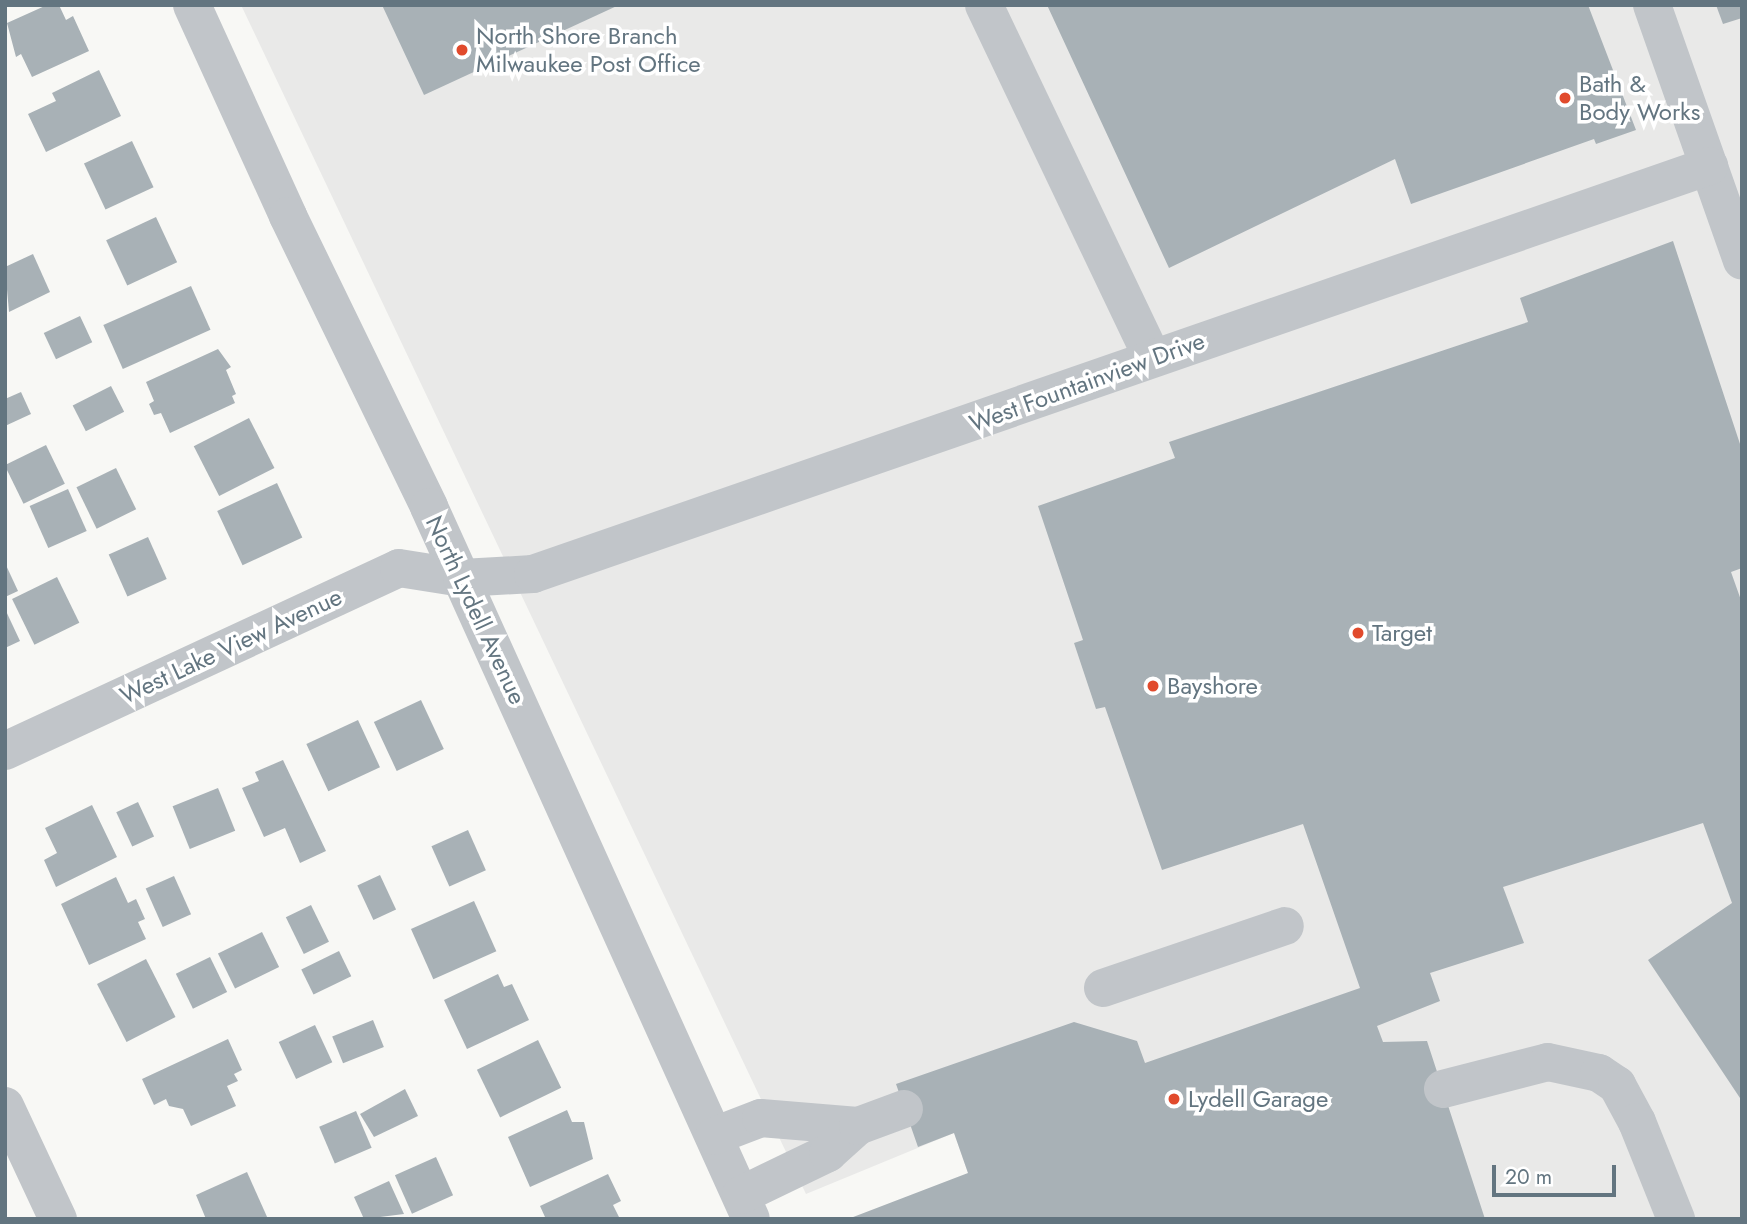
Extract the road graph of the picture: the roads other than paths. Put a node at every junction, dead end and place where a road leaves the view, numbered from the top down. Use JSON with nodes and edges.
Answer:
{"nodes":[{"id":1,"x":192,"y":5,"type":"edge"},
{"id":2,"x":984,"y":5,"type":"edge"},
{"id":3,"x":1652,"y":5,"type":"edge"},
{"id":4,"x":1709,"y":166,"type":"junction"},
{"id":5,"x":1742,"y":261,"type":"edge"},
{"id":6,"x":1152,"y":358,"type":"junction"},
{"id":7,"x":462,"y":578,"type":"junction"},
{"id":8,"x":5,"y":751,"type":"edge"},
{"id":9,"x":1285,"y":926,"type":"dead end"},
{"id":10,"x":1103,"y":988,"type":"dead end"},
{"id":11,"x":1443,"y":1089,"type":"dead end"},
{"id":12,"x":5,"y":1105,"type":"edge"},
{"id":13,"x":904,"y":1109,"type":"dead end"},
{"id":14,"x":858,"y":1126,"type":"junction"},
{"id":15,"x":714,"y":1136,"type":"junction"},
{"id":16,"x":746,"y":1207,"type":"edge"},
{"id":17,"x":58,"y":1219,"type":"edge"},
{"id":18,"x":1676,"y":1219,"type":"edge"}],
"edges":[{"from":1,"to":7,"type":"street","name":"North Lydell Avenue"},
{"from":2,"to":6,"type":"street"},
{"from":3,"to":4,"type":"street"},
{"from":4,"to":5,"type":"street"},
{"from":4,"to":6,"type":"street","name":"West Fountainview Drive"},
{"from":6,"to":7,"type":"street","name":"West Fountainview Drive"},
{"from":7,"to":8,"type":"street","name":"West Lake View Avenue"},
{"from":7,"to":15,"type":"street","name":"North Lydell Avenue"},
{"from":9,"to":10,"type":"street"},
{"from":11,"to":18,"type":"street"},
{"from":12,"to":17,"type":"street"},
{"from":13,"to":14,"type":"street"},
{"from":14,"to":15,"type":"street"},
{"from":14,"to":16,"type":"street"},
{"from":15,"to":16,"type":"street","name":"North Lydell Avenue"}]}
